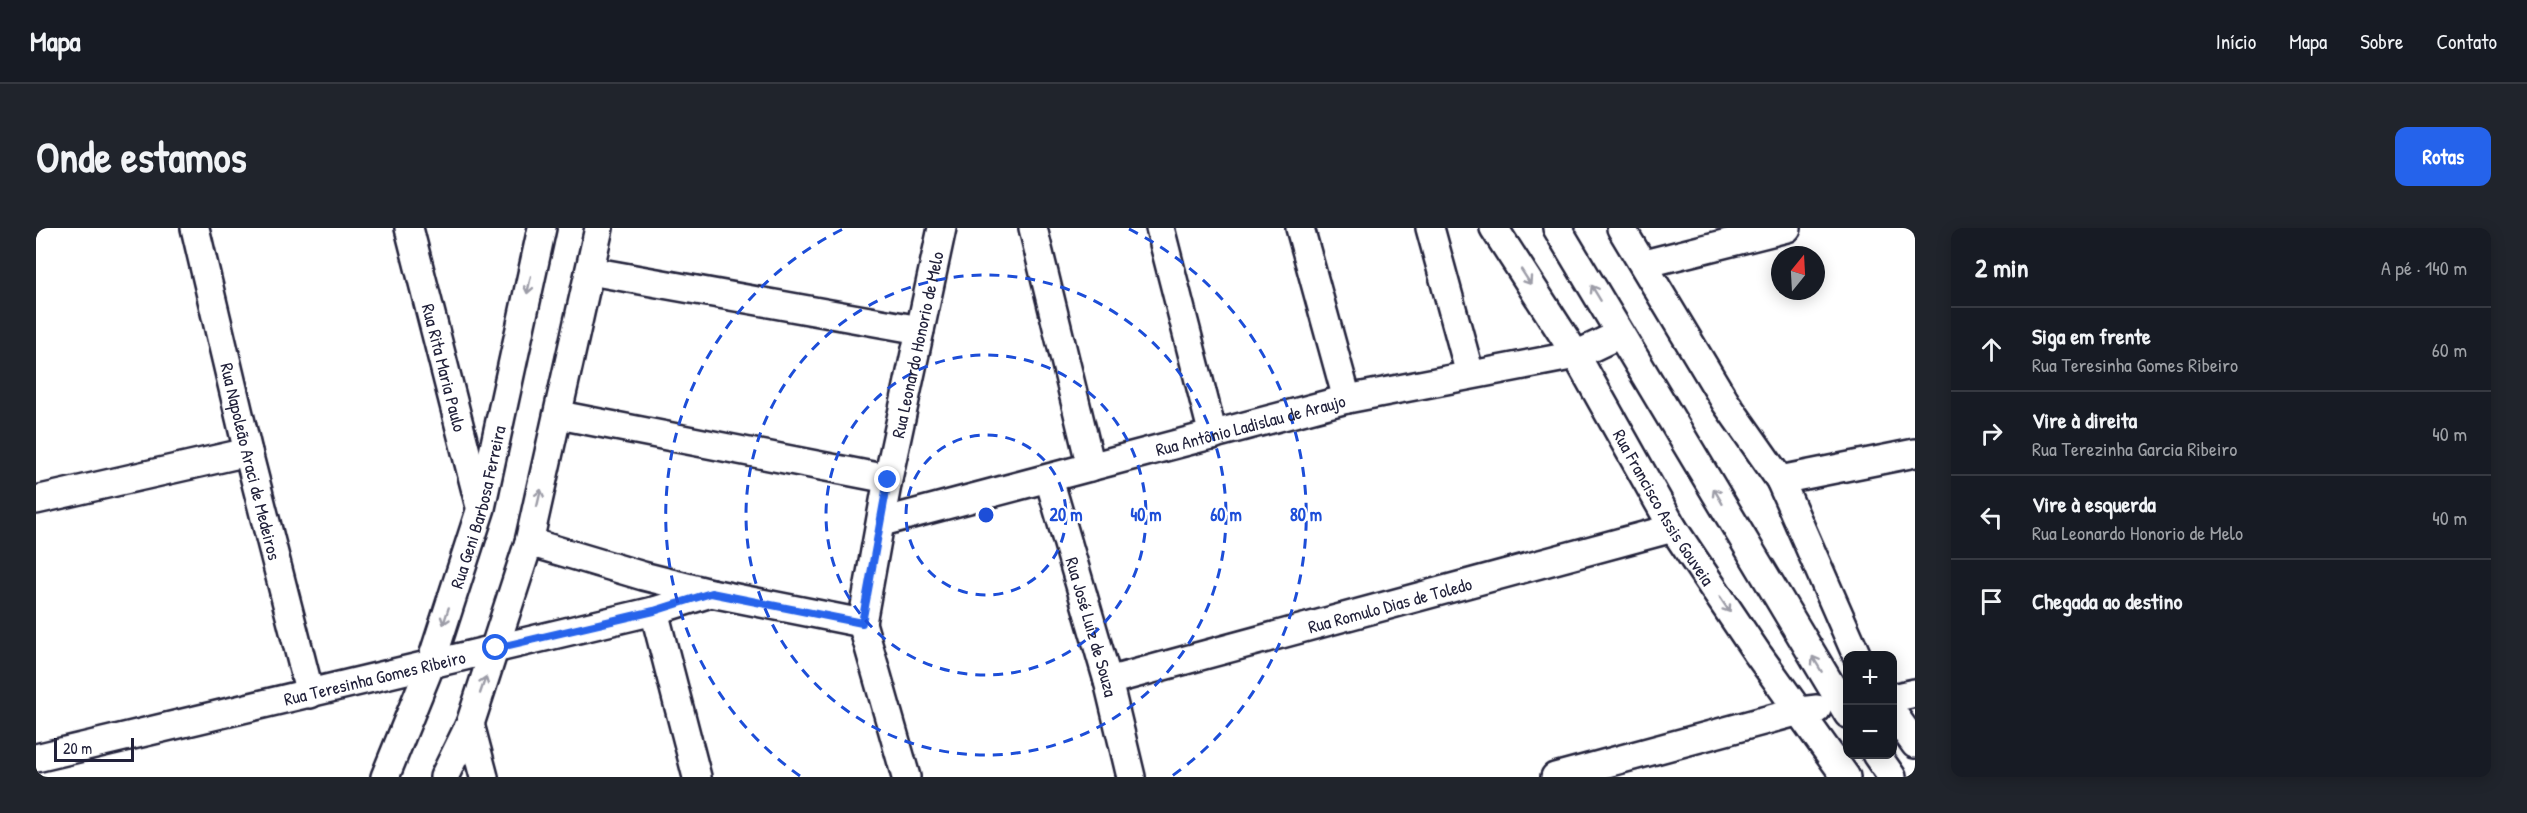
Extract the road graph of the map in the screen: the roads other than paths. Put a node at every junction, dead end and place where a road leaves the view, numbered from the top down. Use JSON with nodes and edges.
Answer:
{"nodes":[{"id":1,"x":195,"y":228,"type":"edge"},
{"id":2,"x":409,"y":228,"type":"edge"},
{"id":3,"x":542,"y":228,"type":"edge"},
{"id":4,"x":599,"y":228,"type":"edge"},
{"id":5,"x":942,"y":228,"type":"edge"},
{"id":6,"x":1033,"y":228,"type":"edge"},
{"id":7,"x":1160,"y":228,"type":"edge"},
{"id":8,"x":1300,"y":228,"type":"edge"},
{"id":9,"x":1430,"y":228,"type":"edge"},
{"id":10,"x":1494,"y":228,"type":"edge"},
{"id":11,"x":1557,"y":228,"type":"edge"},
{"id":12,"x":1621,"y":228,"type":"edge"},
{"id":13,"x":1787,"y":228,"type":"edge"},
{"id":14,"x":1644,"y":264,"type":"junction"},
{"id":15,"x":590,"y":271,"type":"junction"},
{"id":16,"x":920,"y":330,"type":"junction"},
{"id":17,"x":1620,"y":334,"type":"junction"},
{"id":18,"x":1576,"y":355,"type":"junction"},
{"id":19,"x":1470,"y":374,"type":"junction"},
{"id":20,"x":1347,"y":399,"type":"junction"},
{"id":21,"x":559,"y":415,"type":"junction"},
{"id":22,"x":1213,"y":435,"type":"junction"},
{"id":23,"x":248,"y":453,"type":"junction"},
{"id":24,"x":1915,"y":453,"type":"edge"},
{"id":25,"x":1091,"y":467,"type":"junction"},
{"id":26,"x":1049,"y":479,"type":"junction"},
{"id":27,"x":888,"y":480,"type":"junction"},
{"id":28,"x":1780,"y":480,"type":"junction"},
{"id":29,"x":36,"y":500,"type":"edge"},
{"id":30,"x":481,"y":508,"type":"junction"},
{"id":31,"x":882,"y":522,"type":"junction"},
{"id":32,"x":1673,"y":528,"type":"junction"},
{"id":33,"x":529,"y":542,"type":"junction"},
{"id":34,"x":711,"y":593,"type":"junction"},
{"id":35,"x":654,"y":611,"type":"junction"},
{"id":36,"x":862,"y":623,"type":"junction"},
{"id":37,"x":496,"y":648,"type":"junction"},
{"id":38,"x":1855,"y":651,"type":"edge"},
{"id":39,"x":430,"y":666,"type":"junction"},
{"id":40,"x":1108,"y":681,"type":"junction"},
{"id":41,"x":1915,"y":693,"type":"edge"},
{"id":42,"x":310,"y":694,"type":"junction"},
{"id":43,"x":1897,"y":697,"type":"edge"},
{"id":44,"x":1844,"y":705,"type":"edge"},
{"id":45,"x":1843,"y":708,"type":"edge"},
{"id":46,"x":1800,"y":711,"type":"junction"},
{"id":47,"x":1897,"y":718,"type":"edge"},
{"id":48,"x":470,"y":724,"type":"junction"},
{"id":49,"x":1915,"y":744,"type":"edge"},
{"id":50,"x":36,"y":758,"type":"edge"},
{"id":51,"x":1879,"y":759,"type":"edge"},
{"id":52,"x":385,"y":777,"type":"edge"},
{"id":53,"x":444,"y":777,"type":"edge"},
{"id":54,"x":484,"y":777,"type":"edge"},
{"id":55,"x":697,"y":777,"type":"edge"},
{"id":56,"x":906,"y":777,"type":"edge"},
{"id":57,"x":1131,"y":777,"type":"edge"},
{"id":58,"x":1555,"y":777,"type":"edge"},
{"id":59,"x":1845,"y":777,"type":"edge"},
{"id":60,"x":1892,"y":777,"type":"edge"}],
"edges":[{"from":1,"to":23,"type":"street","name":"Rua Napoleão Araci de Medeiros"},
{"from":2,"to":30,"type":"street","name":"Rua Rita Maria Paulo"},
{"from":3,"to":30,"type":"street","name":"Rua Geni Barbosa Ferreira","one_way":true},
{"from":4,"to":15,"type":"street"},
{"from":5,"to":16,"type":"street","name":"Rua Leonardo Honorio de Melo"},
{"from":6,"to":25,"type":"street"},
{"from":7,"to":22,"type":"street"},
{"from":8,"to":20,"type":"street"},
{"from":9,"to":19,"type":"street"},
{"from":10,"to":18,"type":"street","name":"Rua Francisco Assis Gouveia","one_way":true},
{"from":17,"to":11,"type":"street","one_way":true},
{"from":12,"to":14,"type":"street"},
{"from":13,"to":14,"type":"street"},
{"from":14,"to":28,"type":"street"},
{"from":15,"to":16,"type":"street"},
{"from":15,"to":21,"type":"street"},
{"from":16,"to":27,"type":"street","name":"Rua Leonardo Honorio de Melo"},
{"from":17,"to":18,"type":"street","name":"Rua Antônio Ladislau de Araujo"},
{"from":44,"to":17,"type":"street","one_way":true},
{"from":18,"to":19,"type":"street","name":"Rua Antônio Ladislau de Araujo"},
{"from":18,"to":32,"type":"street","name":"Rua Francisco Assis Gouveia"},
{"from":19,"to":20,"type":"street","name":"Rua Antônio Ladislau de Araujo"},
{"from":20,"to":22,"type":"street","name":"Rua Antônio Ladislau de Araujo"},
{"from":21,"to":27,"type":"street"},
{"from":33,"to":21,"type":"street","one_way":true},
{"from":22,"to":25,"type":"street","name":"Rua Antônio Ladislau de Araujo"},
{"from":23,"to":29,"type":"street"},
{"from":23,"to":42,"type":"street","name":"Rua Napoleão Araci de Medeiros"},
{"from":24,"to":28,"type":"street"},
{"from":25,"to":26,"type":"street","name":"Rua Antônio Ladislau de Araujo"},
{"from":26,"to":31,"type":"street","name":"Rua Antônio Ladislau de Araujo"},
{"from":26,"to":40,"type":"street","name":"Rua José Luiz de Souza"},
{"from":27,"to":31,"type":"street","name":"Rua Leonardo Honorio de Melo"},
{"from":28,"to":38,"type":"street"},
{"from":30,"to":39,"type":"street","name":"Rua Geni Barbosa Ferreira","one_way":true},
{"from":31,"to":36,"type":"street","name":"Rua Leonardo Honorio de Melo"},
{"from":32,"to":40,"type":"street","name":"Rua Romulo Dias de Toledo"},
{"from":32,"to":46,"type":"street","name":"Rua Francisco Assis Gouveia","one_way":true},
{"from":33,"to":34,"type":"street"},
{"from":33,"to":37,"type":"street"},
{"from":34,"to":35,"type":"street","name":"Rua Teresinha Gomes Ribeiro"},
{"from":34,"to":36,"type":"street"},
{"from":35,"to":37,"type":"street","name":"Rua Teresinha Gomes Ribeiro"},
{"from":35,"to":55,"type":"street"},
{"from":36,"to":56,"type":"street","name":"Rua Leonardo Honorio de Melo"},
{"from":37,"to":39,"type":"street","name":"Rua Teresinha Gomes Ribeiro"},
{"from":48,"to":37,"type":"street","one_way":true},
{"from":39,"to":42,"type":"street","name":"Rua Teresinha Gomes Ribeiro"},
{"from":39,"to":52,"type":"street","name":"Rua Geni Barbosa Ferreira"},
{"from":40,"to":57,"type":"street","name":"Rua José Luiz de Souza"},
{"from":41,"to":43,"type":"street"},
{"from":42,"to":50,"type":"street","name":"Rua Teresinha Gomes Ribeiro"},
{"from":45,"to":46,"type":"street"},
{"from":46,"to":58,"type":"street"},
{"from":46,"to":59,"type":"street","name":"Rua Francisco Assis Gouveia"},
{"from":47,"to":49,"type":"street"},
{"from":48,"to":53,"type":"street"},
{"from":48,"to":54,"type":"street"},
{"from":51,"to":60,"type":"street"}]}
